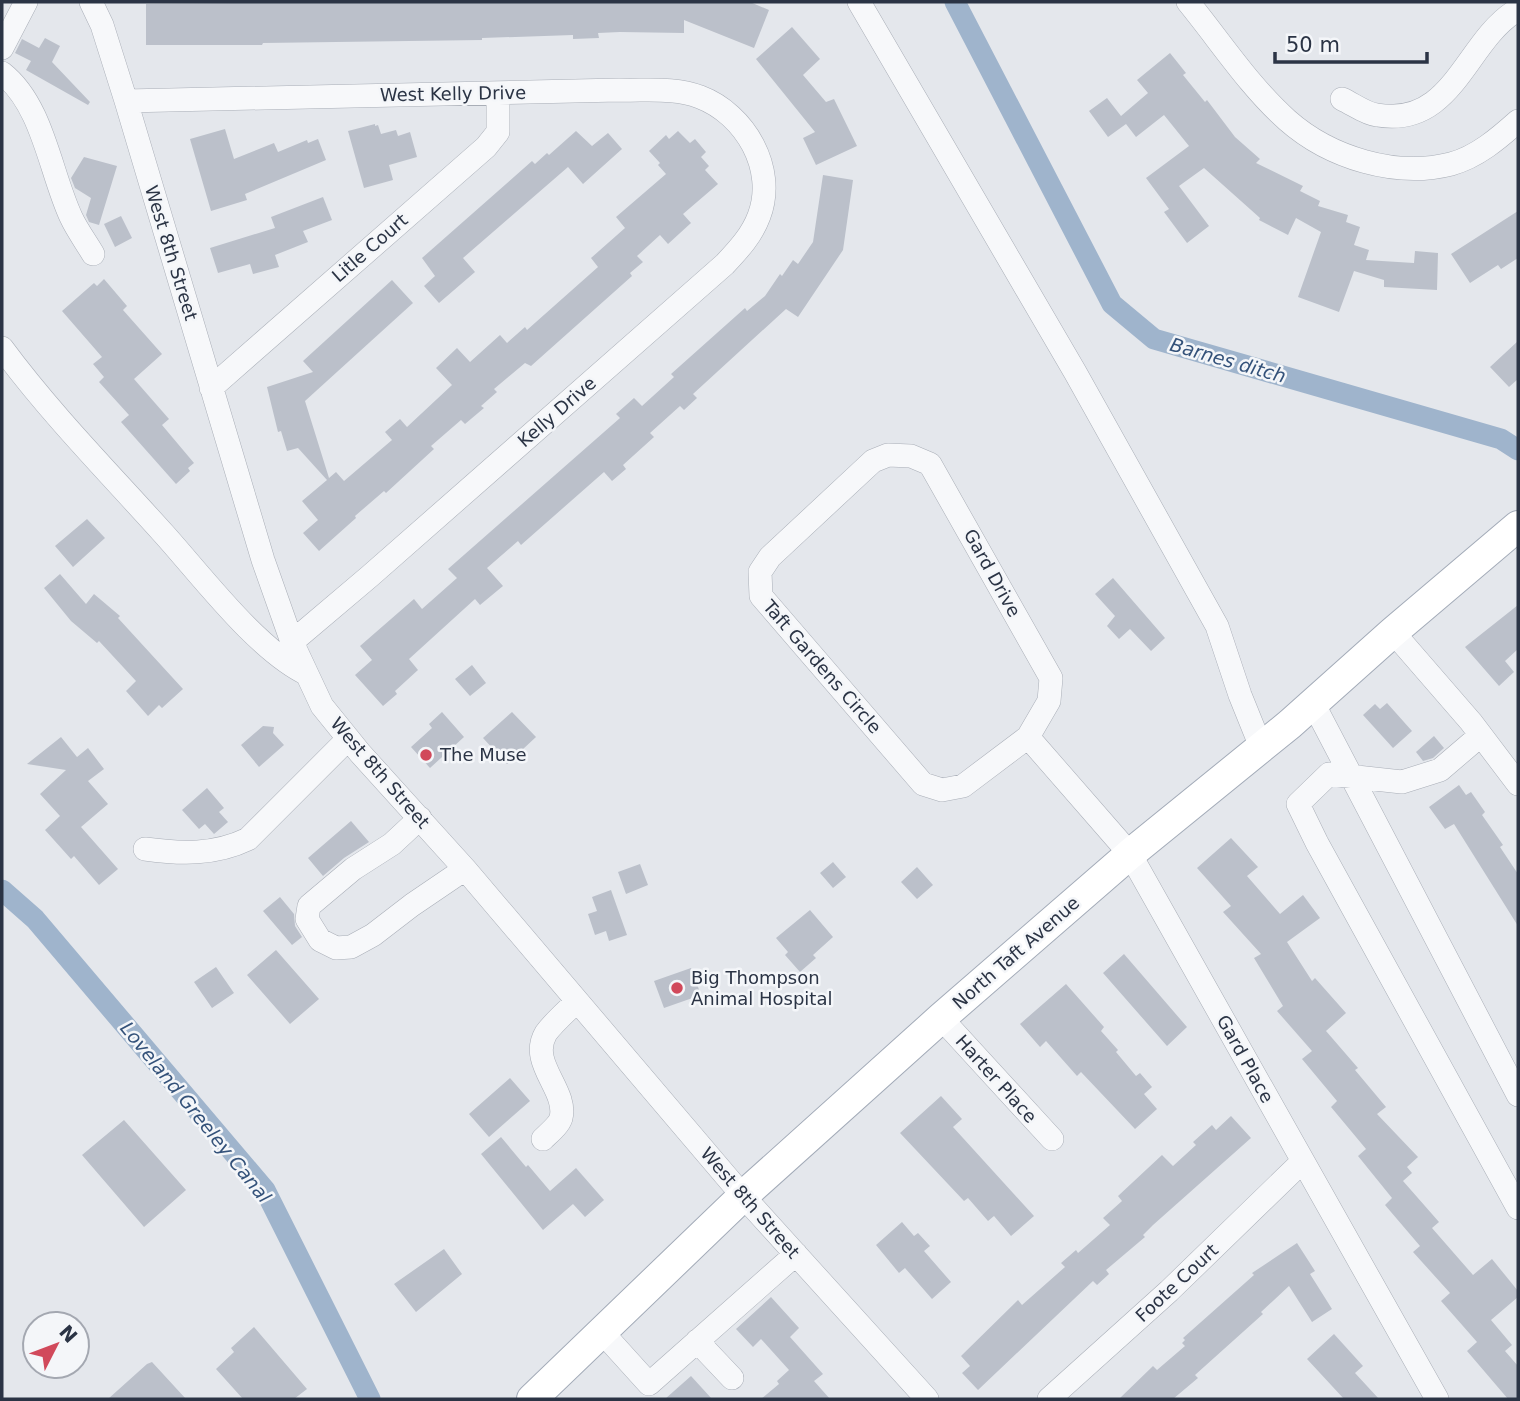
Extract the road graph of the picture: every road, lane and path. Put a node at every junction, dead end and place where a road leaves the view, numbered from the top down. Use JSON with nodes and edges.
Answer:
{"nodes":[{"id":1,"x":26,"y":2,"type":"edge"},
{"id":2,"x":91,"y":2,"type":"edge"},
{"id":3,"x":859,"y":2,"type":"edge"},
{"id":4,"x":1188,"y":2,"type":"edge"},
{"id":5,"x":1518,"y":13,"type":"edge"},
{"id":6,"x":2,"y":48,"type":"edge"},
{"id":7,"x":2,"y":73,"type":"edge"},
{"id":8,"x":498,"y":93,"type":"junction"},
{"id":9,"x":1342,"y":99,"type":"dead end"},
{"id":10,"x":125,"y":101,"type":"junction"},
{"id":11,"x":1518,"y":121,"type":"edge"},
{"id":12,"x":756,"y":151,"type":"joint"},
{"id":13,"x":93,"y":254,"type":"dead end"},
{"id":14,"x":2,"y":348,"type":"edge"},
{"id":15,"x":211,"y":388,"type":"junction"},
{"id":16,"x":873,"y":461,"type":"joint"},
{"id":17,"x":1518,"y":526,"type":"edge"},
{"id":18,"x":1392,"y":632,"type":"junction"},
{"id":19,"x":292,"y":642,"type":"junction"},
{"id":20,"x":307,"y":674,"type":"junction"},
{"id":21,"x":1313,"y":703,"type":"junction"},
{"id":22,"x":1481,"y":734,"type":"junction"},
{"id":23,"x":1028,"y":737,"type":"junction"},
{"id":24,"x":348,"y":739,"type":"junction"},
{"id":25,"x":1261,"y":747,"type":"junction"},
{"id":26,"x":1354,"y":778,"type":"junction"},
{"id":27,"x":1518,"y":784,"type":"edge"},
{"id":28,"x":420,"y":818,"type":"junction"},
{"id":29,"x":145,"y":849,"type":"dead end"},
{"id":30,"x":1130,"y":854,"type":"junction"},
{"id":31,"x":465,"y":869,"type":"junction"},
{"id":32,"x":577,"y":1001,"type":"junction"},
{"id":33,"x":941,"y":1018,"type":"junction"},
{"id":34,"x":1518,"y":1095,"type":"edge"},
{"id":35,"x":543,"y":1139,"type":"dead end"},
{"id":36,"x":1052,"y":1139,"type":"dead end"},
{"id":37,"x":1302,"y":1163,"type":"junction"},
{"id":38,"x":743,"y":1196,"type":"junction"},
{"id":39,"x":1518,"y":1208,"type":"edge"},
{"id":40,"x":796,"y":1254,"type":"junction"},
{"id":41,"x":602,"y":1332,"type":"junction"},
{"id":42,"x":698,"y":1341,"type":"junction"},
{"id":43,"x":732,"y":1378,"type":"dead end"},
{"id":44,"x":532,"y":1399,"type":"edge"},
{"id":45,"x":927,"y":1399,"type":"edge"},
{"id":46,"x":1049,"y":1399,"type":"edge"},
{"id":47,"x":1437,"y":1399,"type":"edge"}],
"edges":[{"from":1,"to":6,"type":"street"},
{"from":2,"to":10,"type":"street","name":"West 8th Street"},
{"from":3,"to":25,"type":"street"},
{"from":4,"to":11,"type":"street"},
{"from":5,"to":9,"type":"street"},
{"from":7,"to":13,"type":"street"},
{"from":8,"to":10,"type":"street","name":"West Kelly Drive"},
{"from":8,"to":12,"type":"street","name":"West Kelly Drive"},
{"from":8,"to":15,"type":"street","name":"Litle Court"},
{"from":10,"to":15,"type":"street","name":"West 8th Street"},
{"from":12,"to":19,"type":"street","name":"Kelly Drive"},
{"from":14,"to":20,"type":"street"},
{"from":15,"to":19,"type":"street","name":"West 8th Street"},
{"from":16,"to":23,"type":"street","name":"Gard Drive"},
{"from":16,"to":23,"type":"street","name":"Taft Gardens Circle"},
{"from":17,"to":18,"type":"main road","name":"North Taft Avenue"},
{"from":18,"to":21,"type":"main road","name":"North Taft Avenue"},
{"from":18,"to":22,"type":"street"},
{"from":19,"to":20,"type":"street","name":"West 8th Street"},
{"from":20,"to":24,"type":"street","name":"West 8th Street"},
{"from":21,"to":25,"type":"main road","name":"North Taft Avenue"},
{"from":21,"to":26,"type":"street"},
{"from":22,"to":26,"type":"street"},
{"from":22,"to":27,"type":"street"},
{"from":23,"to":30,"type":"street","name":"Gard Place"},
{"from":24,"to":28,"type":"street","name":"West 8th Street"},
{"from":24,"to":29,"type":"street"},
{"from":25,"to":30,"type":"main road","name":"North Taft Avenue"},
{"from":26,"to":34,"type":"street"},
{"from":26,"to":39,"type":"street"},
{"from":28,"to":31,"type":"street","name":"West 8th Street"},
{"from":28,"to":31,"type":"street"},
{"from":30,"to":33,"type":"main road","name":"North Taft Avenue"},
{"from":30,"to":37,"type":"street","name":"Gard Place"},
{"from":31,"to":32,"type":"street","name":"West 8th Street"},
{"from":32,"to":35,"type":"street"},
{"from":32,"to":38,"type":"street","name":"West 8th Street"},
{"from":33,"to":36,"type":"street","name":"Harter Place"},
{"from":33,"to":38,"type":"main road","name":"North Taft Avenue"},
{"from":37,"to":46,"type":"street","name":"Foote Court"},
{"from":37,"to":47,"type":"street","name":"Gard Place"},
{"from":38,"to":40,"type":"street","name":"West 8th Street"},
{"from":38,"to":41,"type":"main road","name":"North Taft Avenue"},
{"from":40,"to":42,"type":"street"},
{"from":40,"to":45,"type":"street","name":"West 8th Street"},
{"from":41,"to":42,"type":"street"},
{"from":41,"to":44,"type":"main road","name":"North Taft Avenue"},
{"from":42,"to":43,"type":"street"}]}
